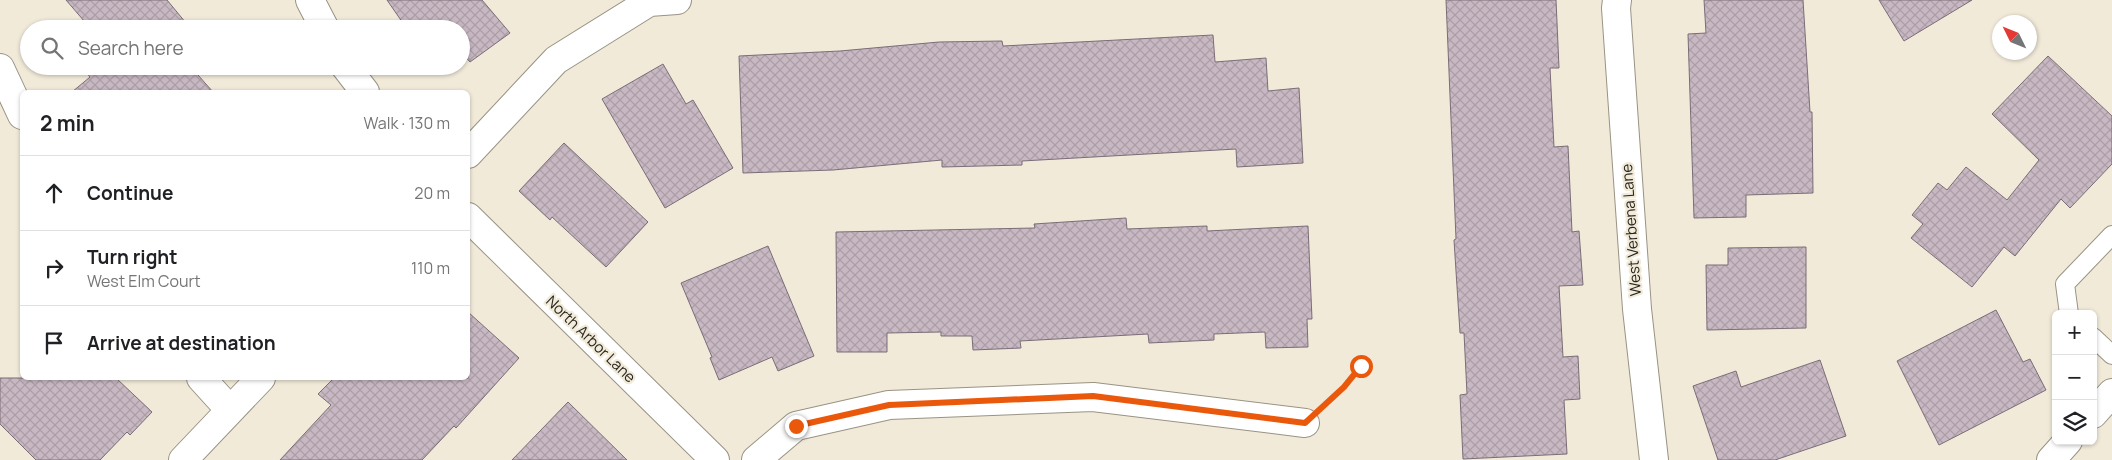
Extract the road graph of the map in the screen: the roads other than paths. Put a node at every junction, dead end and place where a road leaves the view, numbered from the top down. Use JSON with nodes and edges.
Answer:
{"nodes":[{"id":1,"x":310,"y":0,"type":"edge"},
{"id":2,"x":677,"y":0,"type":"edge"},
{"id":3,"x":1617,"y":0,"type":"edge"},
{"id":4,"x":320,"y":20,"type":"edge"},
{"id":5,"x":0,"y":68,"type":"edge"},
{"id":6,"x":352,"y":75,"type":"edge"},
{"id":7,"x":363,"y":90,"type":"edge"},
{"id":8,"x":20,"y":111,"type":"edge"},
{"id":9,"x":470,"y":152,"type":"edge"},
{"id":10,"x":470,"y":219,"type":"edge"},
{"id":11,"x":2112,"y":235,"type":"edge"},
{"id":12,"x":2068,"y":310,"type":"edge"},
{"id":13,"x":2097,"y":341,"type":"edge"},
{"id":14,"x":2112,"y":355,"type":"edge"},
{"id":15,"x":203,"y":380,"type":"edge"},
{"id":16,"x":258,"y":380,"type":"edge"},
{"id":17,"x":2112,"y":393,"type":"edge"},
{"id":18,"x":230,"y":410,"type":"junction"},
{"id":19,"x":2097,"y":410,"type":"edge"},
{"id":20,"x":1305,"y":423,"type":"road end"},
{"id":21,"x":2064,"y":445,"type":"edge"},
{"id":22,"x":183,"y":460,"type":"edge"},
{"id":23,"x":715,"y":460,"type":"edge"},
{"id":24,"x":756,"y":460,"type":"edge"},
{"id":25,"x":1654,"y":460,"type":"edge"},
{"id":26,"x":2051,"y":460,"type":"edge"}],
"edges":[{"from":1,"to":4,"type":"street"},
{"from":2,"to":9,"type":"street"},
{"from":3,"to":25,"type":"street","name":"West Verbena Lane"},
{"from":5,"to":8,"type":"street"},
{"from":6,"to":7,"type":"street"},
{"from":10,"to":23,"type":"street","name":"North Arbor Lane"},
{"from":11,"to":12,"type":"lane"},
{"from":13,"to":14,"type":"lane"},
{"from":15,"to":18,"type":"street"},
{"from":16,"to":18,"type":"street"},
{"from":17,"to":19,"type":"street"},
{"from":18,"to":22,"type":"street"},
{"from":20,"to":24,"type":"street"},
{"from":21,"to":26,"type":"street"}]}
